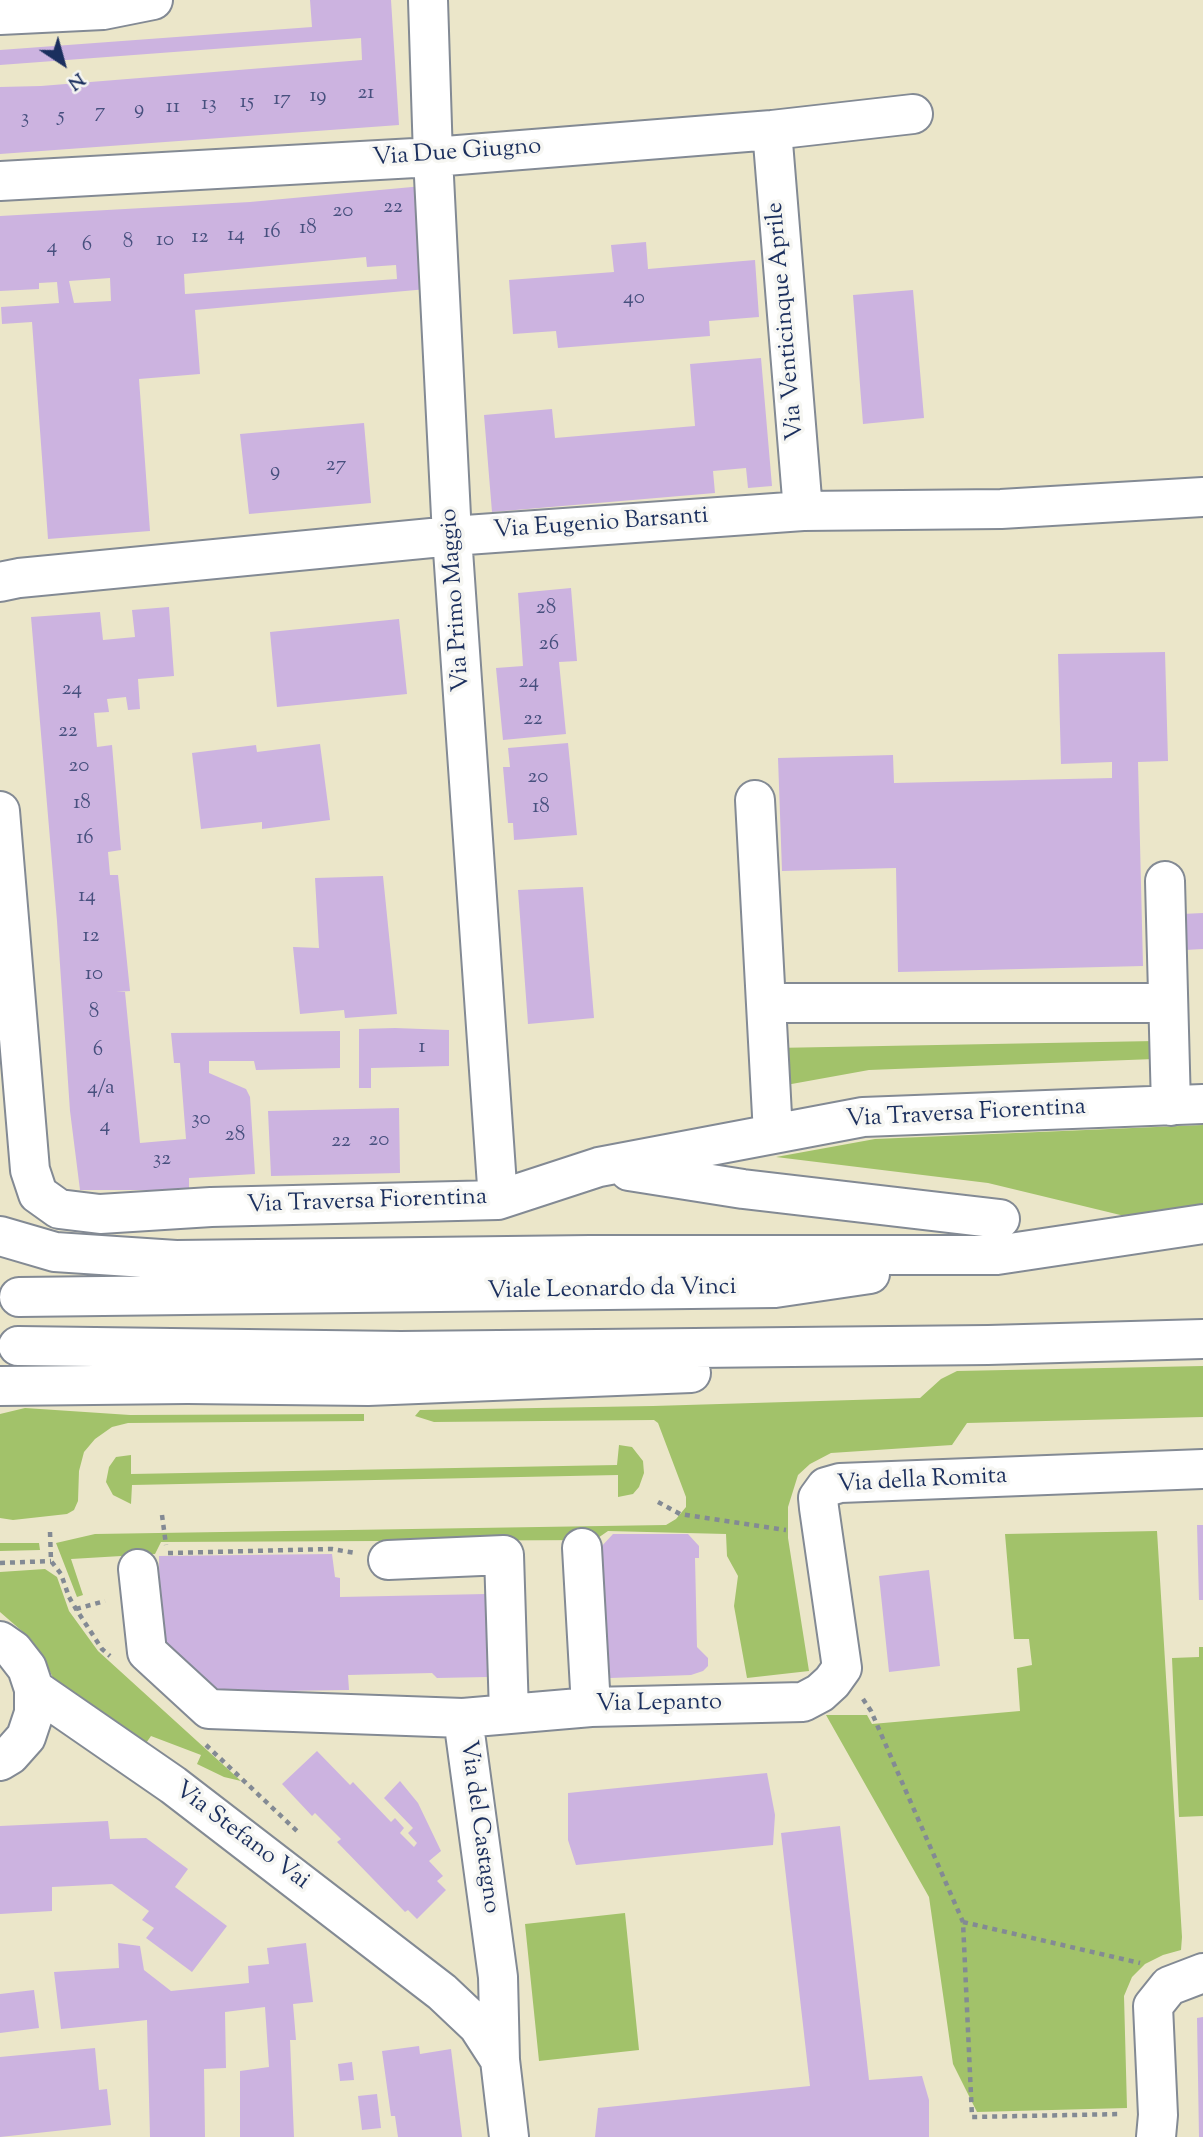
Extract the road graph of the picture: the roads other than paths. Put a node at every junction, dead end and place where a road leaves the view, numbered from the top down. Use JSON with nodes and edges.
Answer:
{"nodes":[{"id":1,"x":153,"y":0,"type":"edge"},
{"id":2,"x":428,"y":0,"type":"edge"},
{"id":3,"x":0,"y":15,"type":"edge"},
{"id":4,"x":913,"y":114,"type":"dead end"},
{"id":5,"x":772,"y":130,"type":"junction"},
{"id":6,"x":433,"y":157,"type":"junction"},
{"id":7,"x":0,"y":181,"type":"edge"},
{"id":8,"x":1203,"y":497,"type":"edge"},
{"id":9,"x":803,"y":512,"type":"junction"},
{"id":10,"x":452,"y":536,"type":"junction"},
{"id":11,"x":0,"y":582,"type":"edge"},
{"id":12,"x":755,"y":800,"type":"dead end"},
{"id":13,"x":0,"y":811,"type":"edge"},
{"id":14,"x":1165,"y":881,"type":"dead end"},
{"id":15,"x":766,"y":1003,"type":"junction"},
{"id":16,"x":1168,"y":1003,"type":"junction"},
{"id":17,"x":1187,"y":1105,"type":"edge"},
{"id":18,"x":773,"y":1134,"type":"junction"},
{"id":19,"x":599,"y":1167,"type":"junction"},
{"id":20,"x":498,"y":1200,"type":"junction"},
{"id":21,"x":1203,"y":1224,"type":"edge"},
{"id":22,"x":0,"y":1236,"type":"edge"},
{"id":23,"x":998,"y":1237,"type":"junction"},
{"id":24,"x":1203,"y":1251,"type":"edge"},
{"id":25,"x":19,"y":1297,"type":"dead end"},
{"id":26,"x":1203,"y":1339,"type":"edge"},
{"id":27,"x":988,"y":1345,"type":"junction"},
{"id":28,"x":18,"y":1346,"type":"dead end"},
{"id":29,"x":0,"y":1386,"type":"edge"},
{"id":30,"x":1203,"y":1469,"type":"edge"},
{"id":31,"x":582,"y":1548,"type":"dead end"},
{"id":32,"x":388,"y":1560,"type":"road end"},
{"id":33,"x":153,"y":1561,"type":"road end"},
{"id":34,"x":0,"y":1640,"type":"edge"},
{"id":35,"x":842,"y":1668,"type":"joint"},
{"id":36,"x":34,"y":1689,"type":"junction"},
{"id":37,"x":591,"y":1707,"type":"junction"},
{"id":38,"x":509,"y":1713,"type":"junction"},
{"id":39,"x":463,"y":1718,"type":"junction"},
{"id":40,"x":0,"y":1761,"type":"edge"},
{"id":41,"x":492,"y":1936,"type":"junction"},
{"id":42,"x":1186,"y":1979,"type":"edge"},
{"id":43,"x":442,"y":1992,"type":"junction"},
{"id":44,"x":500,"y":2060,"type":"junction"},
{"id":45,"x":1157,"y":2126,"type":"edge"},
{"id":46,"x":509,"y":2137,"type":"edge"}],
"edges":[{"from":1,"to":3,"type":"main road"},
{"from":2,"to":6,"type":"main road","name":"Via Primo Maggio"},
{"from":4,"to":5,"type":"main road","name":"Via Due Giugno"},
{"from":5,"to":6,"type":"main road","name":"Via Due Giugno"},
{"from":5,"to":9,"type":"main road","name":"Via Venticinque Aprile"},
{"from":6,"to":7,"type":"main road","name":"Via Due Giugno"},
{"from":6,"to":10,"type":"main road","name":"Via Primo Maggio"},
{"from":8,"to":9,"type":"main road","name":"Via Eugenio Barsanti"},
{"from":9,"to":10,"type":"main road","name":"Via Eugenio Barsanti"},
{"from":10,"to":11,"type":"main road","name":"Via Eugenio Barsanti"},
{"from":10,"to":20,"type":"main road","name":"Via Primo Maggio"},
{"from":12,"to":15,"type":"main road"},
{"from":13,"to":20,"type":"main road","name":"Via Traversa Fiorentina"},
{"from":14,"to":16,"type":"main road"},
{"from":15,"to":16,"type":"main road"},
{"from":15,"to":18,"type":"main road"},
{"from":16,"to":17,"type":"main road"},
{"from":17,"to":18,"type":"main road","name":"Via Traversa Fiorentina"},
{"from":18,"to":19,"type":"main road","name":"Via Traversa Fiorentina"},
{"from":19,"to":20,"type":"main road","name":"Via Traversa Fiorentina"},
{"from":19,"to":23,"type":"main road"},
{"from":21,"to":23,"type":"main road"},
{"from":22,"to":23,"type":"main road"},
{"from":23,"to":24,"type":"main road","name":"Viale Leonardo da Vinci"},
{"from":23,"to":25,"type":"main road","name":"Viale Leonardo da Vinci"},
{"from":26,"to":27,"type":"main road"},
{"from":27,"to":28,"type":"main road"},
{"from":27,"to":29,"type":"main road"},
{"from":30,"to":35,"type":"main road","name":"Via della Romita"},
{"from":31,"to":37,"type":"main road"},
{"from":32,"to":38,"type":"main road"},
{"from":33,"to":39,"type":"main road","name":"Via Lepanto"},
{"from":34,"to":36,"type":"main road"},
{"from":35,"to":37,"type":"main road","name":"Via Lepanto"},
{"from":36,"to":40,"type":"main road"},
{"from":36,"to":43,"type":"main road","name":"Via Stefano Vai"},
{"from":37,"to":38,"type":"main road","name":"Via Lepanto"},
{"from":38,"to":39,"type":"main road","name":"Via Lepanto"},
{"from":39,"to":41,"type":"main road","name":"Via del Castagno"},
{"from":41,"to":43,"type":"main road","name":"Via del Castagno"},
{"from":41,"to":44,"type":"main road","name":"Via del Castagno"},
{"from":42,"to":45,"type":"main road"},
{"from":43,"to":44,"type":"main road","name":"Via del Castagno"},
{"from":44,"to":46,"type":"main road","name":"Via del Castagno"}]}
